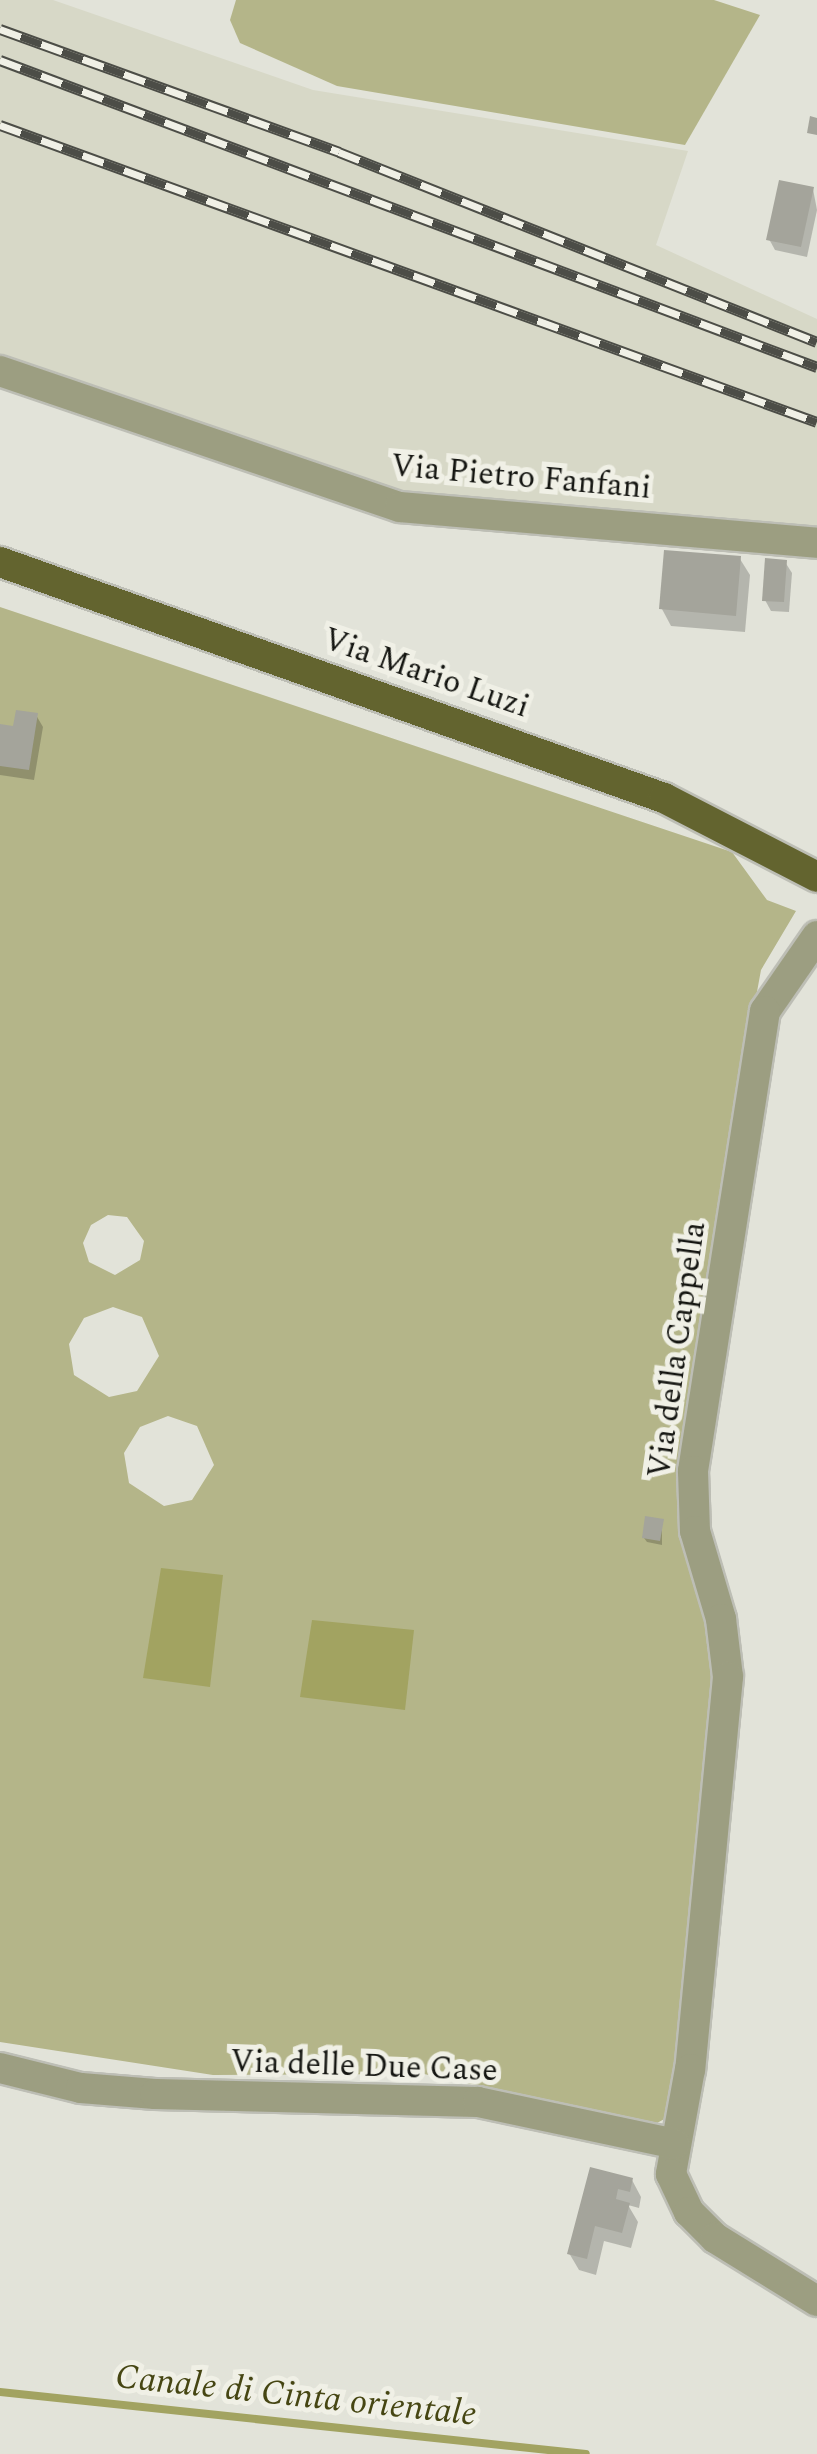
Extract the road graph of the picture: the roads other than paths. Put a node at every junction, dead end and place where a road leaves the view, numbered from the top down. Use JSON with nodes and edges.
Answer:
{"nodes":[{"id":1,"x":0,"y":371,"type":"edge"},
{"id":2,"x":817,"y":543,"type":"edge"},
{"id":3,"x":0,"y":562,"type":"edge"},
{"id":4,"x":817,"y":878,"type":"edge"},
{"id":5,"x":817,"y":936,"type":"edge"},
{"id":6,"x":0,"y":2068,"type":"edge"},
{"id":7,"x":675,"y":2144,"type":"junction"},
{"id":8,"x":817,"y":2300,"type":"edge"}],
"edges":[{"from":1,"to":2,"type":"street","name":"Via Pietro Fanfani"},
{"from":3,"to":4,"type":"main road","name":"Via Mario Luzi"},
{"from":5,"to":7,"type":"street","name":"Via della Cappella"},
{"from":6,"to":7,"type":"street","name":"Via delle Due Case"},
{"from":7,"to":8,"type":"street"}]}
